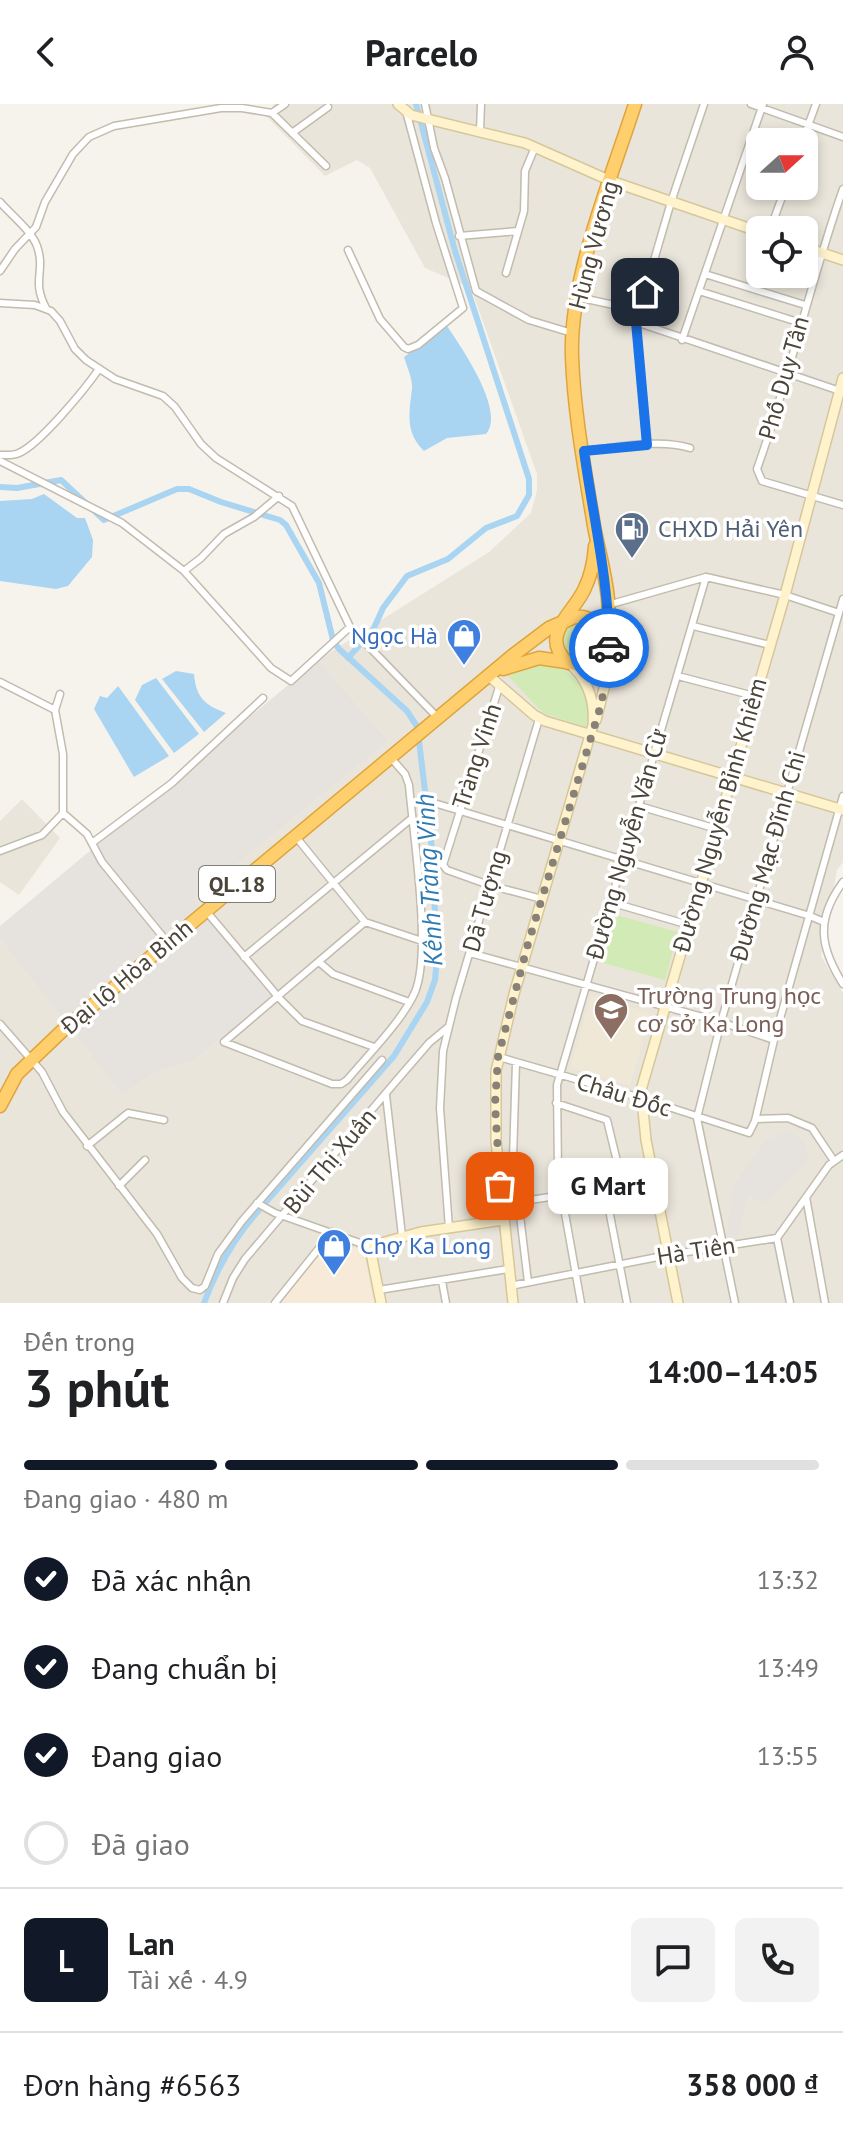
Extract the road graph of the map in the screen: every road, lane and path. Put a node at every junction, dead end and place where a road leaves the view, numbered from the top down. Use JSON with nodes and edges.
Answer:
{"nodes":[{"id":1,"x":285,"y":104,"type":"edge"},
{"id":2,"x":398,"y":104,"type":"edge"},
{"id":3,"x":425,"y":104,"type":"edge"},
{"id":4,"x":481,"y":104,"type":"edge"},
{"id":5,"x":635,"y":104,"type":"edge"},
{"id":6,"x":704,"y":104,"type":"edge"},
{"id":7,"x":751,"y":104,"type":"edge"},
{"id":8,"x":816,"y":104,"type":"edge"},
{"id":9,"x":229,"y":106,"type":"edge"},
{"id":10,"x":762,"y":106,"type":"edge"},
{"id":11,"x":328,"y":107,"type":"dead end"},
{"id":12,"x":407,"y":111,"type":"edge"},
{"id":13,"x":272,"y":113,"type":"junction"},
{"id":14,"x":426,"y":120,"type":"junction"},
{"id":15,"x":808,"y":125,"type":"junction"},
{"id":16,"x":807,"y":128,"type":"edge"},
{"id":17,"x":480,"y":131,"type":"junction"},
{"id":18,"x":292,"y":133,"type":"junction"},
{"id":19,"x":843,"y":137,"type":"edge"},
{"id":20,"x":535,"y":147,"type":"junction"},
{"id":21,"x":326,"y":166,"type":"dead end"},
{"id":22,"x":611,"y":181,"type":"junction"},
{"id":23,"x":843,"y":189,"type":"edge"},
{"id":24,"x":0,"y":202,"type":"edge"},
{"id":25,"x":671,"y":202,"type":"junction"},
{"id":26,"x":724,"y":220,"type":"junction"},
{"id":27,"x":746,"y":227,"type":"edge"},
{"id":28,"x":518,"y":231,"type":"junction"},
{"id":29,"x":29,"y":235,"type":"junction"},
{"id":30,"x":459,"y":236,"type":"junction"},
{"id":31,"x":348,"y":250,"type":"dead end"},
{"id":32,"x":820,"y":253,"type":"junction"},
{"id":33,"x":843,"y":260,"type":"edge"},
{"id":34,"x":0,"y":271,"type":"edge"},
{"id":35,"x":506,"y":273,"type":"dead end"},
{"id":36,"x":705,"y":274,"type":"junction"},
{"id":37,"x":756,"y":290,"type":"junction"},
{"id":38,"x":699,"y":291,"type":"junction"},
{"id":39,"x":577,"y":297,"type":"junction"},
{"id":40,"x":0,"y":303,"type":"edge"},
{"id":41,"x":805,"y":305,"type":"junction"},
{"id":42,"x":750,"y":307,"type":"junction"},
{"id":43,"x":46,"y":308,"type":"junction"},
{"id":44,"x":636,"y":322,"type":"junction"},
{"id":45,"x":801,"y":323,"type":"junction"},
{"id":46,"x":572,"y":333,"type":"junction"},
{"id":47,"x":682,"y":340,"type":"junction"},
{"id":48,"x":99,"y":369,"type":"junction"},
{"id":49,"x":788,"y":375,"type":"junction"},
{"id":50,"x":843,"y":378,"type":"edge"},
{"id":51,"x":841,"y":392,"type":"edge"},
{"id":52,"x":647,"y":445,"type":"junction"},
{"id":53,"x":690,"y":448,"type":"dead end"},
{"id":54,"x":584,"y":451,"type":"junction"},
{"id":55,"x":0,"y":458,"type":"edge"},
{"id":56,"x":279,"y":496,"type":"junction"},
{"id":57,"x":812,"y":496,"type":"junction"},
{"id":58,"x":843,"y":505,"type":"edge"},
{"id":59,"x":595,"y":531,"type":"junction"},
{"id":60,"x":184,"y":571,"type":"junction"},
{"id":61,"x":706,"y":577,"type":"junction"},
{"id":62,"x":785,"y":595,"type":"junction"},
{"id":63,"x":843,"y":599,"type":"edge"},
{"id":64,"x":608,"y":605,"type":"junction"},
{"id":65,"x":841,"y":613,"type":"edge"},
{"id":66,"x":609,"y":620,"type":"junction"},
{"id":67,"x":561,"y":623,"type":"junction"},
{"id":68,"x":693,"y":626,"type":"junction"},
{"id":69,"x":350,"y":627,"type":"junction"},
{"id":70,"x":604,"y":641,"type":"junction"},
{"id":71,"x":770,"y":645,"type":"junction"},
{"id":72,"x":568,"y":663,"type":"junction"},
{"id":73,"x":609,"y":665,"type":"junction"},
{"id":74,"x":678,"y":676,"type":"junction"},
{"id":75,"x":495,"y":680,"type":"junction"},
{"id":76,"x":0,"y":682,"type":"edge"},
{"id":77,"x":60,"y":694,"type":"dead end"},
{"id":78,"x":754,"y":696,"type":"junction"},
{"id":79,"x":263,"y":698,"type":"dead end"},
{"id":80,"x":55,"y":710,"type":"junction"},
{"id":81,"x":439,"y":718,"type":"junction"},
{"id":82,"x":539,"y":719,"type":"junction"},
{"id":83,"x":591,"y":735,"type":"junction"},
{"id":84,"x":652,"y":754,"type":"junction"},
{"id":85,"x":391,"y":758,"type":"junction"},
{"id":86,"x":732,"y":777,"type":"junction"},
{"id":87,"x":786,"y":794,"type":"junction"},
{"id":88,"x":843,"y":796,"type":"edge"},
{"id":89,"x":434,"y":803,"type":"dead end"},
{"id":90,"x":639,"y":806,"type":"junction"},
{"id":91,"x":841,"y":809,"type":"edge"},
{"id":92,"x":459,"y":811,"type":"junction"},
{"id":93,"x":63,"y":813,"type":"junction"},
{"id":94,"x":412,"y":818,"type":"junction"},
{"id":95,"x":507,"y":826,"type":"junction"},
{"id":96,"x":717,"y":829,"type":"junction"},
{"id":97,"x":296,"y":837,"type":"junction"},
{"id":98,"x":559,"y":841,"type":"junction"},
{"id":99,"x":92,"y":843,"type":"junction"},
{"id":100,"x":0,"y":851,"type":"edge"},
{"id":101,"x":623,"y":861,"type":"junction"},
{"id":102,"x":333,"y":882,"type":"junction"},
{"id":103,"x":843,"y":882,"type":"edge"},
{"id":104,"x":701,"y":884,"type":"junction"},
{"id":105,"x":489,"y":885,"type":"junction"},
{"id":106,"x":542,"y":899,"type":"junction"},
{"id":107,"x":756,"y":901,"type":"junction"},
{"id":108,"x":610,"y":902,"type":"junction"},
{"id":109,"x":206,"y":911,"type":"junction"},
{"id":110,"x":810,"y":916,"type":"junction"},
{"id":111,"x":365,"y":922,"type":"junction"},
{"id":112,"x":824,"y":922,"type":"junction"},
{"id":113,"x":689,"y":925,"type":"junction"},
{"id":114,"x":422,"y":941,"type":"junction"},
{"id":115,"x":168,"y":943,"type":"junction"},
{"id":116,"x":470,"y":953,"type":"junction"},
{"id":117,"x":244,"y":957,"type":"junction"},
{"id":118,"x":319,"y":962,"type":"junction"},
{"id":119,"x":522,"y":967,"type":"junction"},
{"id":120,"x":843,"y":984,"type":"edge"},
{"id":121,"x":586,"y":986,"type":"junction"},
{"id":122,"x":278,"y":997,"type":"junction"},
{"id":123,"x":409,"y":1002,"type":"junction"},
{"id":124,"x":664,"y":1008,"type":"junction"},
{"id":125,"x":721,"y":1022,"type":"junction"},
{"id":126,"x":0,"y":1024,"type":"edge"},
{"id":127,"x":448,"y":1026,"type":"junction"},
{"id":128,"x":774,"y":1040,"type":"junction"},
{"id":129,"x":374,"y":1047,"type":"junction"},
{"id":130,"x":498,"y":1057,"type":"junction"},
{"id":131,"x":32,"y":1059,"type":"junction"},
{"id":132,"x":382,"y":1060,"type":"dead end"},
{"id":133,"x":516,"y":1063,"type":"junction"},
{"id":134,"x":559,"y":1076,"type":"junction"},
{"id":135,"x":386,"y":1095,"type":"junction"},
{"id":136,"x":641,"y":1098,"type":"junction"},
{"id":137,"x":556,"y":1103,"type":"junction"},
{"id":138,"x":0,"y":1106,"type":"edge"},
{"id":139,"x":697,"y":1118,"type":"junction"},
{"id":140,"x":756,"y":1119,"type":"junction"},
{"id":141,"x":164,"y":1120,"type":"dead end"},
{"id":142,"x":87,"y":1146,"type":"junction"},
{"id":143,"x":843,"y":1155,"type":"edge"},
{"id":144,"x":145,"y":1160,"type":"dead end"},
{"id":145,"x":834,"y":1161,"type":"junction"},
{"id":146,"x":654,"y":1181,"type":"junction"},
{"id":147,"x":119,"y":1186,"type":"junction"},
{"id":148,"x":623,"y":1186,"type":"junction"},
{"id":149,"x":605,"y":1189,"type":"junction"},
{"id":150,"x":560,"y":1197,"type":"junction"},
{"id":151,"x":806,"y":1197,"type":"junction"},
{"id":152,"x":517,"y":1202,"type":"junction"},
{"id":153,"x":257,"y":1203,"type":"junction"},
{"id":154,"x":501,"y":1208,"type":"junction"},
{"id":155,"x":284,"y":1216,"type":"junction"},
{"id":156,"x":503,"y":1220,"type":"junction"},
{"id":157,"x":449,"y":1228,"type":"junction"},
{"id":158,"x":332,"y":1232,"type":"junction"},
{"id":159,"x":402,"y":1236,"type":"junction"},
{"id":160,"x":777,"y":1238,"type":"junction"},
{"id":161,"x":724,"y":1245,"type":"junction"},
{"id":162,"x":371,"y":1247,"type":"junction"},
{"id":163,"x":668,"y":1255,"type":"junction"},
{"id":164,"x":620,"y":1264,"type":"junction"},
{"id":165,"x":508,"y":1269,"type":"junction"},
{"id":166,"x":574,"y":1272,"type":"junction"},
{"id":167,"x":442,"y":1281,"type":"junction"},
{"id":168,"x":528,"y":1282,"type":"junction"},
{"id":169,"x":510,"y":1286,"type":"junction"},
{"id":170,"x":379,"y":1290,"type":"junction"},
{"id":171,"x":223,"y":1303,"type":"edge"},
{"id":172,"x":275,"y":1303,"type":"edge"},
{"id":173,"x":381,"y":1303,"type":"edge"},
{"id":174,"x":446,"y":1303,"type":"edge"},
{"id":175,"x":513,"y":1303,"type":"edge"},
{"id":176,"x":581,"y":1303,"type":"edge"},
{"id":177,"x":627,"y":1303,"type":"edge"},
{"id":178,"x":678,"y":1303,"type":"edge"},
{"id":179,"x":735,"y":1303,"type":"edge"},
{"id":180,"x":790,"y":1303,"type":"edge"},
{"id":181,"x":825,"y":1303,"type":"edge"}],
"edges":[{"from":1,"to":13,"type":"street"},
{"from":2,"to":12,"type":"street"},
{"from":3,"to":14,"type":"street"},
{"from":4,"to":17,"type":"street"},
{"from":5,"to":22,"type":"highway","name":"Hùng Vương"},
{"from":6,"to":25,"type":"street"},
{"from":7,"to":10,"type":"street"},
{"from":8,"to":15,"type":"street"},
{"from":9,"to":13,"type":"street"},
{"from":9,"to":29,"type":"street"},
{"from":10,"to":15,"type":"street"},
{"from":10,"to":26,"type":"street"},
{"from":11,"to":18,"type":"street"},
{"from":12,"to":14,"type":"street"},
{"from":12,"to":31,"type":"street"},
{"from":13,"to":18,"type":"street"},
{"from":14,"to":17,"type":"street"},
{"from":14,"to":30,"type":"street"},
{"from":15,"to":16,"type":"street"},
{"from":15,"to":19,"type":"street"},
{"from":17,"to":20,"type":"street"},
{"from":18,"to":21,"type":"street"},
{"from":20,"to":22,"type":"street"},
{"from":20,"to":28,"type":"street"},
{"from":22,"to":25,"type":"street"},
{"from":22,"to":39,"type":"highway","name":"Hùng Vương"},
{"from":23,"to":32,"type":"street","name":"Phố Duy Tân"},
{"from":24,"to":29,"type":"street"},
{"from":25,"to":26,"type":"street"},
{"from":25,"to":44,"type":"street"},
{"from":26,"to":27,"type":"street"},
{"from":26,"to":36,"type":"street"},
{"from":28,"to":30,"type":"street"},
{"from":28,"to":35,"type":"street"},
{"from":29,"to":34,"type":"street"},
{"from":29,"to":43,"type":"street"},
{"from":30,"to":46,"type":"street"},
{"from":32,"to":33,"type":"street"},
{"from":32,"to":41,"type":"street","name":"Phố Duy Tân"},
{"from":36,"to":37,"type":"street"},
{"from":36,"to":38,"type":"street"},
{"from":37,"to":41,"type":"street"},
{"from":37,"to":42,"type":"street"},
{"from":38,"to":42,"type":"street"},
{"from":38,"to":47,"type":"street"},
{"from":39,"to":44,"type":"street"},
{"from":39,"to":46,"type":"highway","name":"Hùng Vương"},
{"from":40,"to":43,"type":"street"},
{"from":41,"to":45,"type":"street","name":"Phố Duy Tân"},
{"from":42,"to":45,"type":"street"},
{"from":43,"to":48,"type":"street"},
{"from":44,"to":47,"type":"street"},
{"from":44,"to":52,"type":"street"},
{"from":45,"to":49,"type":"street","name":"Phố Duy Tân"},
{"from":46,"to":54,"type":"highway","name":"Hùng Vương"},
{"from":47,"to":49,"type":"street"},
{"from":48,"to":55,"type":"street"},
{"from":48,"to":56,"type":"street"},
{"from":49,"to":51,"type":"street"},
{"from":49,"to":57,"type":"street","name":"Phố Duy Tân"},
{"from":50,"to":51,"type":"street","name":"Đường Nguyễn Bỉnh Khiêm"},
{"from":51,"to":57,"type":"street","name":"Đường Nguyễn Bỉnh Khiêm"},
{"from":52,"to":53,"type":"street"},
{"from":52,"to":54,"type":"street"},
{"from":54,"to":59,"type":"highway","name":"Hùng Vương"},
{"from":55,"to":60,"type":"street"},
{"from":56,"to":60,"type":"street"},
{"from":56,"to":69,"type":"street"},
{"from":57,"to":58,"type":"street"},
{"from":57,"to":62,"type":"street","name":"Đường Nguyễn Bỉnh Khiêm"},
{"from":59,"to":64,"type":"highway"},
{"from":59,"to":67,"type":"highway","name":"Đại lộ Hòa Bình"},
{"from":60,"to":69,"type":"street"},
{"from":61,"to":62,"type":"street"},
{"from":61,"to":64,"type":"street"},
{"from":61,"to":68,"type":"street","name":"Đường Nguyễn Văn Cừ"},
{"from":62,"to":65,"type":"street"},
{"from":62,"to":71,"type":"street","name":"Đường Nguyễn Bỉnh Khiêm"},
{"from":63,"to":65,"type":"street","name":"Đường Mạc Đĩnh Chi"},
{"from":64,"to":66,"type":"highway"},
{"from":65,"to":87,"type":"street","name":"Đường Mạc Đĩnh Chi"},
{"from":66,"to":70,"type":"highway"},
{"from":66,"to":73,"type":"street"},
{"from":67,"to":70,"type":"highway"},
{"from":67,"to":72,"type":"highway"},
{"from":67,"to":75,"type":"highway","name":"Đại lộ Hòa Bình"},
{"from":68,"to":71,"type":"street"},
{"from":68,"to":74,"type":"street","name":"Đường Nguyễn Văn Cừ"},
{"from":69,"to":81,"type":"street"},
{"from":70,"to":72,"type":"highway"},
{"from":70,"to":73,"type":"street"},
{"from":71,"to":78,"type":"street","name":"Đường Nguyễn Bỉnh Khiêm"},
{"from":72,"to":75,"type":"highway"},
{"from":72,"to":83,"type":"street"},
{"from":73,"to":83,"type":"street"},
{"from":74,"to":78,"type":"street"},
{"from":74,"to":84,"type":"street","name":"Đường Nguyễn Văn Cừ"},
{"from":75,"to":81,"type":"highway","name":"Đại lộ Hòa Bình","number":"QL.18"},
{"from":75,"to":82,"type":"street"},
{"from":75,"to":92,"type":"street","name":"Tràng Vinh"},
{"from":76,"to":80,"type":"street"},
{"from":77,"to":80,"type":"street"},
{"from":78,"to":86,"type":"street","name":"Đường Nguyễn Bỉnh Khiêm"},
{"from":79,"to":99,"type":"street"},
{"from":80,"to":93,"type":"street"},
{"from":81,"to":85,"type":"highway","name":"Đại lộ Hòa Bình","number":"QL.18"},
{"from":82,"to":83,"type":"street"},
{"from":82,"to":95,"type":"street","name":"Dã Tượng"},
{"from":83,"to":84,"type":"street"},
{"from":83,"to":98,"type":"street"},
{"from":84,"to":86,"type":"street"},
{"from":84,"to":90,"type":"street","name":"Đường Nguyễn Văn Cừ"},
{"from":85,"to":94,"type":"street"},
{"from":85,"to":97,"type":"highway","name":"Đại lộ Hòa Bình","number":"QL.18"},
{"from":86,"to":87,"type":"street"},
{"from":86,"to":96,"type":"street","name":"Đường Nguyễn Bỉnh Khiêm"},
{"from":87,"to":91,"type":"street"},
{"from":87,"to":107,"type":"street","name":"Đường Mạc Đĩnh Chi"},
{"from":88,"to":91,"type":"street"},
{"from":89,"to":92,"type":"street"},
{"from":90,"to":96,"type":"street"},
{"from":90,"to":101,"type":"street","name":"Đường Nguyễn Văn Cừ"},
{"from":91,"to":110,"type":"street"},
{"from":92,"to":95,"type":"street"},
{"from":92,"to":105,"type":"street","name":"Tràng Vinh"},
{"from":93,"to":99,"type":"street"},
{"from":93,"to":100,"type":"street"},
{"from":94,"to":102,"type":"street"},
{"from":94,"to":114,"type":"street"},
{"from":95,"to":98,"type":"street"},
{"from":95,"to":105,"type":"street","name":"Dã Tượng"},
{"from":96,"to":104,"type":"street","name":"Đường Nguyễn Bỉnh Khiêm"},
{"from":97,"to":102,"type":"street"},
{"from":97,"to":109,"type":"highway","name":"Đại lộ Hòa Bình","number":"QL.18"},
{"from":98,"to":101,"type":"street"},
{"from":98,"to":106,"type":"street"},
{"from":99,"to":115,"type":"street"},
{"from":101,"to":104,"type":"street"},
{"from":101,"to":108,"type":"street","name":"Đường Nguyễn Văn Cừ"},
{"from":102,"to":111,"type":"street"},
{"from":102,"to":117,"type":"street"},
{"from":103,"to":112,"type":"street"},
{"from":104,"to":107,"type":"street"},
{"from":104,"to":113,"type":"street","name":"Đường Nguyễn Bỉnh Khiêm"},
{"from":105,"to":106,"type":"street","name":"Tràng Vinh"},
{"from":105,"to":116,"type":"street","name":"Dã Tượng"},
{"from":106,"to":119,"type":"street"},
{"from":107,"to":110,"type":"street"},
{"from":107,"to":125,"type":"street","name":"Đường Mạc Đĩnh Chi"},
{"from":108,"to":113,"type":"street"},
{"from":108,"to":121,"type":"street","name":"Đường Nguyễn Văn Cừ"},
{"from":109,"to":115,"type":"highway","name":"Đại lộ Hòa Bình","number":"QL.18"},
{"from":109,"to":117,"type":"street"},
{"from":110,"to":112,"type":"street"},
{"from":110,"to":128,"type":"street"},
{"from":111,"to":114,"type":"street"},
{"from":111,"to":118,"type":"street"},
{"from":112,"to":120,"type":"street"},
{"from":113,"to":124,"type":"street","name":"Đường Nguyễn Bỉnh Khiêm"},
{"from":114,"to":123,"type":"street"},
{"from":115,"to":131,"type":"highway","name":"Đại lộ Hòa Bình","number":"QL.18"},
{"from":116,"to":119,"type":"street"},
{"from":116,"to":127,"type":"street","name":"Dã Tượng"},
{"from":117,"to":122,"type":"street"},
{"from":118,"to":122,"type":"street"},
{"from":118,"to":123,"type":"street"},
{"from":119,"to":121,"type":"street"},
{"from":119,"to":130,"type":"street"},
{"from":121,"to":124,"type":"street"},
{"from":121,"to":134,"type":"street","name":"Đường Nguyễn Văn Cừ"},
{"from":122,"to":129,"type":"street"},
{"from":122,"to":129,"type":"street"},
{"from":123,"to":129,"type":"street"},
{"from":124,"to":125,"type":"street"},
{"from":124,"to":136,"type":"street","name":"Đường Nguyễn Bỉnh Khiêm"},
{"from":125,"to":128,"type":"street"},
{"from":125,"to":139,"type":"street","name":"Đường Mạc Đĩnh Chi"},
{"from":126,"to":131,"type":"street"},
{"from":127,"to":135,"type":"street","name":"Bùi Thị Xuân"},
{"from":127,"to":157,"type":"street","name":"Dã Tượng"},
{"from":128,"to":140,"type":"street"},
{"from":130,"to":133,"type":"street","name":"Châu Đốc"},
{"from":130,"to":154,"type":"street"},
{"from":131,"to":138,"type":"highway","name":"Đại lộ Hòa Bình","number":"QL.18"},
{"from":131,"to":142,"type":"street"},
{"from":132,"to":153,"type":"street"},
{"from":133,"to":134,"type":"street","name":"Châu Đốc"},
{"from":133,"to":152,"type":"street"},
{"from":134,"to":136,"type":"street","name":"Châu Đốc"},
{"from":134,"to":137,"type":"street","name":"Đường Nguyễn Văn Cừ"},
{"from":135,"to":155,"type":"street","name":"Bùi Thị Xuân"},
{"from":135,"to":159,"type":"street"},
{"from":136,"to":139,"type":"street","name":"Châu Đốc"},
{"from":136,"to":146,"type":"street","name":"Đường Nguyễn Bỉnh Khiêm"},
{"from":137,"to":148,"type":"street"},
{"from":137,"to":150,"type":"street","name":"Đường Nguyễn Văn Cừ"},
{"from":139,"to":140,"type":"street","name":"Châu Đốc"},
{"from":139,"to":161,"type":"street","name":"Đường Mạc Đĩnh Chi"},
{"from":140,"to":145,"type":"street"},
{"from":141,"to":142,"type":"street"},
{"from":142,"to":147,"type":"street"},
{"from":143,"to":145,"type":"street"},
{"from":144,"to":147,"type":"street"},
{"from":145,"to":151,"type":"street"},
{"from":146,"to":148,"type":"street"},
{"from":146,"to":163,"type":"street","name":"Đường Nguyễn Bỉnh Khiêm"},
{"from":147,"to":153,"type":"street"},
{"from":148,"to":149,"type":"street"},
{"from":149,"to":150,"type":"street"},
{"from":149,"to":164,"type":"street"},
{"from":150,"to":152,"type":"street"},
{"from":150,"to":166,"type":"street","name":"Đường Nguyễn Văn Cừ"},
{"from":151,"to":160,"type":"street"},
{"from":151,"to":181,"type":"street"},
{"from":152,"to":154,"type":"street"},
{"from":152,"to":168,"type":"street"},
{"from":153,"to":155,"type":"street"},
{"from":154,"to":156,"type":"street"},
{"from":155,"to":158,"type":"street"},
{"from":155,"to":171,"type":"street","name":"Bùi Thị Xuân"},
{"from":156,"to":157,"type":"street"},
{"from":156,"to":165,"type":"street"},
{"from":157,"to":159,"type":"street"},
{"from":158,"to":162,"type":"street"},
{"from":158,"to":172,"type":"street"},
{"from":159,"to":162,"type":"street"},
{"from":160,"to":161,"type":"street","name":"Hà Tiên"},
{"from":160,"to":180,"type":"street"},
{"from":161,"to":163,"type":"street","name":"Hà Tiên"},
{"from":161,"to":179,"type":"street","name":"Đường Mạc Đĩnh Chi"},
{"from":162,"to":170,"type":"street"},
{"from":163,"to":164,"type":"street","name":"Hà Tiên"},
{"from":163,"to":178,"type":"street","name":"Đường Nguyễn Bỉnh Khiêm"},
{"from":164,"to":166,"type":"street","name":"Hà Tiên"},
{"from":164,"to":177,"type":"street"},
{"from":165,"to":167,"type":"street"},
{"from":165,"to":169,"type":"street"},
{"from":166,"to":168,"type":"street","name":"Hà Tiên"},
{"from":166,"to":176,"type":"street","name":"Đường Nguyễn Văn Cừ"},
{"from":167,"to":170,"type":"street"},
{"from":167,"to":174,"type":"street"},
{"from":168,"to":169,"type":"street","name":"Hà Tiên"},
{"from":169,"to":175,"type":"street"},
{"from":170,"to":173,"type":"street"}]}
